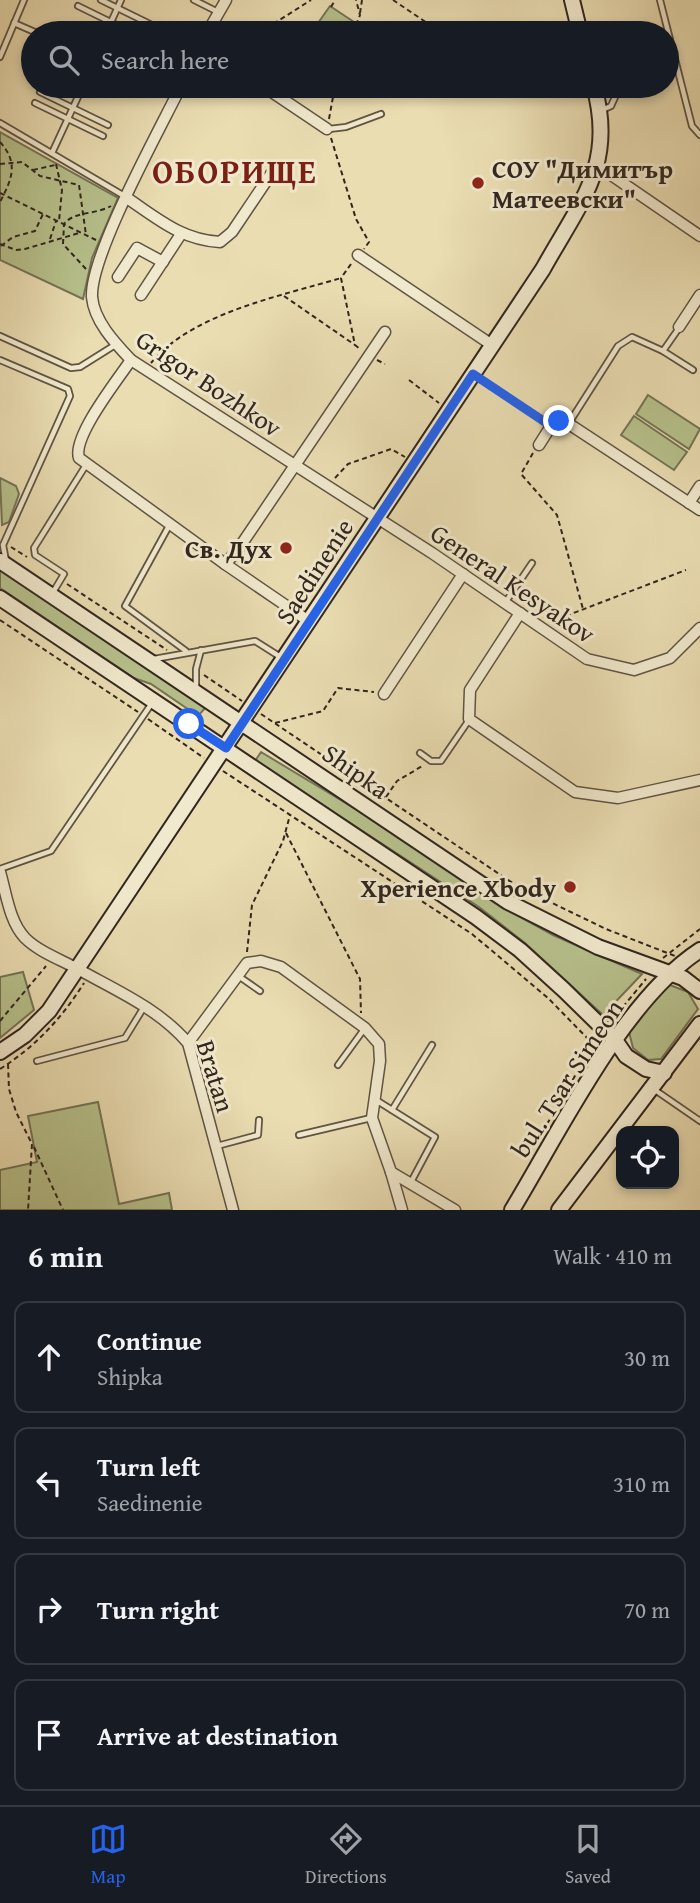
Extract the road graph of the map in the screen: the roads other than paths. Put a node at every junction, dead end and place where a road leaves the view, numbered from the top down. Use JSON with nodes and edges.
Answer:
{"nodes":[{"id":1,"x":24,"y":0,"type":"edge"},
{"id":2,"x":101,"y":0,"type":"edge"},
{"id":3,"x":121,"y":0,"type":"edge"},
{"id":4,"x":194,"y":0,"type":"edge"},
{"id":5,"x":226,"y":0,"type":"edge"},
{"id":6,"x":572,"y":0,"type":"edge"},
{"id":7,"x":660,"y":0,"type":"edge"},
{"id":8,"x":78,"y":6,"type":"dead end"},
{"id":9,"x":117,"y":8,"type":"junction"},
{"id":10,"x":218,"y":12,"type":"junction"},
{"id":11,"x":108,"y":21,"type":"edge"},
{"id":12,"x":110,"y":21,"type":"edge"},
{"id":13,"x":144,"y":21,"type":"edge"},
{"id":14,"x":213,"y":21,"type":"edge"},
{"id":15,"x":577,"y":21,"type":"edge"},
{"id":16,"x":665,"y":21,"type":"edge"},
{"id":17,"x":14,"y":23,"type":"junction"},
{"id":18,"x":21,"y":26,"type":"edge"},
{"id":19,"x":0,"y":57,"type":"edge"},
{"id":20,"x":679,"y":75,"type":"edge"},
{"id":21,"x":52,"y":98,"type":"edge"},
{"id":22,"x":78,"y":98,"type":"edge"},
{"id":23,"x":176,"y":98,"type":"edge"},
{"id":24,"x":280,"y":98,"type":"edge"},
{"id":25,"x":597,"y":98,"type":"edge"},
{"id":26,"x":614,"y":98,"type":"edge"},
{"id":27,"x":35,"y":103,"type":"dead end"},
{"id":28,"x":73,"y":108,"type":"junction"},
{"id":29,"x":601,"y":111,"type":"junction"},
{"id":30,"x":382,"y":114,"type":"dead end"},
{"id":31,"x":68,"y":118,"type":"junction"},
{"id":32,"x":0,"y":123,"type":"edge"},
{"id":33,"x":108,"y":125,"type":"dead end"},
{"id":34,"x":327,"y":130,"type":"joint"},
{"id":35,"x":700,"y":135,"type":"edge"},
{"id":36,"x":103,"y":136,"type":"dead end"},
{"id":37,"x":52,"y":153,"type":"junction"},
{"id":38,"x":598,"y":166,"type":"junction"},
{"id":39,"x":271,"y":174,"type":"dead end"},
{"id":40,"x":127,"y":198,"type":"junction"},
{"id":41,"x":181,"y":234,"type":"junction"},
{"id":42,"x":700,"y":236,"type":"edge"},
{"id":43,"x":358,"y":255,"type":"road end"},
{"id":44,"x":163,"y":262,"type":"junction"},
{"id":45,"x":118,"y":277,"type":"dead end"},
{"id":46,"x":141,"y":295,"type":"dead end"},
{"id":47,"x":700,"y":295,"type":"edge"},
{"id":48,"x":679,"y":327,"type":"joint"},
{"id":49,"x":385,"y":332,"type":"dead end"},
{"id":50,"x":0,"y":336,"type":"edge"},
{"id":51,"x":116,"y":344,"type":"junction"},
{"id":52,"x":492,"y":345,"type":"junction"},
{"id":53,"x":663,"y":351,"type":"junction"},
{"id":54,"x":0,"y":359,"type":"edge"},
{"id":55,"x":131,"y":360,"type":"junction"},
{"id":56,"x":694,"y":370,"type":"dead end"},
{"id":57,"x":473,"y":374,"type":"junction"},
{"id":58,"x":569,"y":424,"type":"junction"},
{"id":59,"x":551,"y":426,"type":"junction"},
{"id":60,"x":539,"y":445,"type":"road end"},
{"id":61,"x":86,"y":465,"type":"junction"},
{"id":62,"x":295,"y":467,"type":"junction"},
{"id":63,"x":700,"y":486,"type":"edge"},
{"id":64,"x":689,"y":503,"type":"junction"},
{"id":65,"x":700,"y":510,"type":"edge"},
{"id":66,"x":377,"y":519,"type":"junction"},
{"id":67,"x":170,"y":524,"type":"junction"},
{"id":68,"x":2,"y":544,"type":"edge"},
{"id":69,"x":4,"y":564,"type":"edge"},
{"id":70,"x":225,"y":564,"type":"junction"},
{"id":71,"x":532,"y":564,"type":"dead end"},
{"id":72,"x":463,"y":574,"type":"junction"},
{"id":73,"x":52,"y":595,"type":"junction"},
{"id":74,"x":0,"y":598,"type":"edge"},
{"id":75,"x":505,"y":603,"type":"junction"},
{"id":76,"x":520,"y":613,"type":"junction"},
{"id":77,"x":310,"y":622,"type":"junction"},
{"id":78,"x":699,"y":632,"type":"edge"},
{"id":79,"x":201,"y":649,"type":"junction"},
{"id":80,"x":186,"y":651,"type":"junction"},
{"id":81,"x":149,"y":660,"type":"junction"},
{"id":82,"x":285,"y":660,"type":"junction"},
{"id":83,"x":196,"y":690,"type":"junction"},
{"id":84,"x":384,"y":694,"type":"road end"},
{"id":85,"x":153,"y":700,"type":"junction"},
{"id":86,"x":469,"y":719,"type":"junction"},
{"id":87,"x":242,"y":723,"type":"junction"},
{"id":88,"x":226,"y":748,"type":"junction"},
{"id":89,"x":420,"y":753,"type":"dead end"},
{"id":90,"x":700,"y":780,"type":"edge"},
{"id":91,"x":0,"y":871,"type":"edge"},
{"id":92,"x":700,"y":950,"type":"edge"},
{"id":93,"x":77,"y":969,"type":"junction"},
{"id":94,"x":668,"y":973,"type":"junction"},
{"id":95,"x":236,"y":974,"type":"junction"},
{"id":96,"x":260,"y":991,"type":"dead end"},
{"id":97,"x":700,"y":991,"type":"edge"},
{"id":98,"x":145,"y":1006,"type":"junction"},
{"id":99,"x":700,"y":1024,"type":"edge"},
{"id":100,"x":362,"y":1025,"type":"junction"},
{"id":101,"x":615,"y":1040,"type":"junction"},
{"id":102,"x":188,"y":1043,"type":"junction"},
{"id":103,"x":432,"y":1045,"type":"dead end"},
{"id":104,"x":4,"y":1058,"type":"edge"},
{"id":105,"x":37,"y":1061,"type":"dead end"},
{"id":106,"x":338,"y":1065,"type":"dead end"},
{"id":107,"x":664,"y":1073,"type":"junction"},
{"id":108,"x":653,"y":1089,"type":"junction"},
{"id":109,"x":374,"y":1099,"type":"junction"},
{"id":110,"x":392,"y":1110,"type":"junction"},
{"id":111,"x":372,"y":1118,"type":"junction"},
{"id":112,"x":259,"y":1120,"type":"dead end"},
{"id":113,"x":700,"y":1121,"type":"edge"},
{"id":114,"x":299,"y":1135,"type":"dead end"},
{"id":115,"x":216,"y":1147,"type":"junction"},
{"id":116,"x":391,"y":1172,"type":"junction"},
{"id":117,"x":411,"y":1183,"type":"junction"},
{"id":118,"x":233,"y":1210,"type":"edge"},
{"id":119,"x":402,"y":1210,"type":"edge"},
{"id":120,"x":455,"y":1210,"type":"edge"},
{"id":121,"x":512,"y":1210,"type":"edge"},
{"id":122,"x":559,"y":1210,"type":"edge"}],
"edges":[{"from":1,"to":17,"type":"lane"},
{"from":2,"to":9,"type":"lane"},
{"from":3,"to":9,"type":"lane"},
{"from":4,"to":10,"type":"lane"},
{"from":5,"to":10,"type":"street"},
{"from":6,"to":15,"type":"main road"},
{"from":7,"to":16,"type":"lane"},
{"from":8,"to":11,"type":"lane"},
{"from":9,"to":12,"type":"lane"},
{"from":9,"to":13,"type":"lane"},
{"from":10,"to":14,"type":"street"},
{"from":17,"to":18,"type":"lane"},
{"from":17,"to":19,"type":"lane"},
{"from":20,"to":35,"type":"lane"},
{"from":21,"to":28,"type":"lane"},
{"from":22,"to":28,"type":"lane"},
{"from":23,"to":40,"type":"street","name":"Grigor Bozhkov"},
{"from":24,"to":34,"type":"street"},
{"from":25,"to":29,"type":"main road","name":"Saedinenie"},
{"from":26,"to":29,"type":"lane"},
{"from":27,"to":31,"type":"lane"},
{"from":28,"to":31,"type":"lane"},
{"from":28,"to":33,"type":"lane"},
{"from":29,"to":38,"type":"main road","name":"Saedinenie"},
{"from":30,"to":34,"type":"lane"},
{"from":31,"to":36,"type":"lane"},
{"from":31,"to":37,"type":"lane"},
{"from":32,"to":37,"type":"lane"},
{"from":37,"to":40,"type":"lane"},
{"from":38,"to":42,"type":"street"},
{"from":38,"to":52,"type":"main road","name":"Saedinenie"},
{"from":39,"to":41,"type":"street"},
{"from":40,"to":41,"type":"street"},
{"from":40,"to":51,"type":"street","name":"Grigor Bozhkov"},
{"from":41,"to":44,"type":"street"},
{"from":43,"to":52,"type":"street"},
{"from":44,"to":45,"type":"street"},
{"from":44,"to":46,"type":"street"},
{"from":47,"to":48,"type":"street"},
{"from":48,"to":53,"type":"lane"},
{"from":49,"to":62,"type":"street"},
{"from":50,"to":51,"type":"lane"},
{"from":51,"to":55,"type":"street","name":"Grigor Bozhkov"},
{"from":52,"to":57,"type":"main road","name":"Saedinenie"},
{"from":53,"to":56,"type":"lane"},
{"from":53,"to":58,"type":"lane"},
{"from":54,"to":68,"type":"lane"},
{"from":55,"to":61,"type":"street"},
{"from":55,"to":62,"type":"street","name":"Grigor Bozhkov"},
{"from":57,"to":59,"type":"lane"},
{"from":57,"to":66,"type":"main road","name":"Saedinenie"},
{"from":58,"to":59,"type":"street"},
{"from":58,"to":64,"type":"street"},
{"from":59,"to":60,"type":"street"},
{"from":61,"to":67,"type":"street"},
{"from":61,"to":73,"type":"lane"},
{"from":62,"to":66,"type":"street","name":"Grigor Bozhkov"},
{"from":62,"to":70,"type":"street"},
{"from":63,"to":64,"type":"street"},
{"from":64,"to":65,"type":"street"},
{"from":66,"to":72,"type":"street","name":"General Kesyakov"},
{"from":66,"to":77,"type":"main road","name":"Saedinenie"},
{"from":67,"to":70,"type":"street"},
{"from":67,"to":80,"type":"lane"},
{"from":68,"to":69,"type":"lane"},
{"from":69,"to":73,"type":"main road","name":"Shipka"},
{"from":70,"to":77,"type":"street"},
{"from":71,"to":75,"type":"lane"},
{"from":72,"to":75,"type":"street","name":"General Kesyakov"},
{"from":72,"to":84,"type":"street"},
{"from":73,"to":81,"type":"main road","name":"Shipka"},
{"from":74,"to":85,"type":"main road","name":"Shipka"},
{"from":75,"to":76,"type":"street","name":"General Kesyakov"},
{"from":76,"to":78,"type":"street","name":"General Kesyakov"},
{"from":76,"to":86,"type":"street"},
{"from":77,"to":82,"type":"main road","name":"Saedinenie"},
{"from":79,"to":80,"type":"lane"},
{"from":79,"to":82,"type":"lane"},
{"from":79,"to":83,"type":"lane"},
{"from":80,"to":81,"type":"lane"},
{"from":81,"to":83,"type":"main road","name":"Shipka"},
{"from":82,"to":87,"type":"main road","name":"Saedinenie"},
{"from":83,"to":87,"type":"main road","name":"Shipka"},
{"from":85,"to":88,"type":"main road","name":"Shipka"},
{"from":85,"to":91,"type":"lane"},
{"from":86,"to":89,"type":"lane"},
{"from":86,"to":90,"type":"street"},
{"from":87,"to":88,"type":"main road","name":"Saedinenie"},
{"from":87,"to":94,"type":"main road","name":"Shipka"},
{"from":88,"to":93,"type":"main road","name":"Saedinenie"},
{"from":88,"to":101,"type":"main road","name":"Shipka"},
{"from":91,"to":93,"type":"street","name":"Bratan"},
{"from":92,"to":94,"type":"main road","name":"bul. Tsar Simeon"},
{"from":93,"to":98,"type":"street","name":"Bratan"},
{"from":93,"to":104,"type":"main road","name":"Saedinenie"},
{"from":94,"to":97,"type":"main road","name":"Shipka"},
{"from":94,"to":101,"type":"main road","name":"bul. Tsar Simeon"},
{"from":95,"to":96,"type":"lane"},
{"from":95,"to":100,"type":"street"},
{"from":95,"to":102,"type":"street"},
{"from":98,"to":102,"type":"street","name":"Bratan"},
{"from":98,"to":105,"type":"lane"},
{"from":99,"to":107,"type":"main road"},
{"from":100,"to":106,"type":"lane"},
{"from":100,"to":109,"type":"street"},
{"from":101,"to":107,"type":"main road","name":"Shipka"},
{"from":101,"to":121,"type":"main road","name":"bul. Tsar Simeon"},
{"from":102,"to":115,"type":"street","name":"Bratan"},
{"from":103,"to":110,"type":"lane"},
{"from":107,"to":108,"type":"main road"},
{"from":108,"to":113,"type":"lane"},
{"from":108,"to":122,"type":"main road"},
{"from":109,"to":110,"type":"lane"},
{"from":109,"to":111,"type":"street"},
{"from":110,"to":117,"type":"lane"},
{"from":111,"to":114,"type":"lane"},
{"from":111,"to":116,"type":"street"},
{"from":112,"to":115,"type":"lane"},
{"from":115,"to":118,"type":"street","name":"Bratan"},
{"from":116,"to":117,"type":"street"},
{"from":116,"to":119,"type":"street"},
{"from":117,"to":120,"type":"street"}]}
